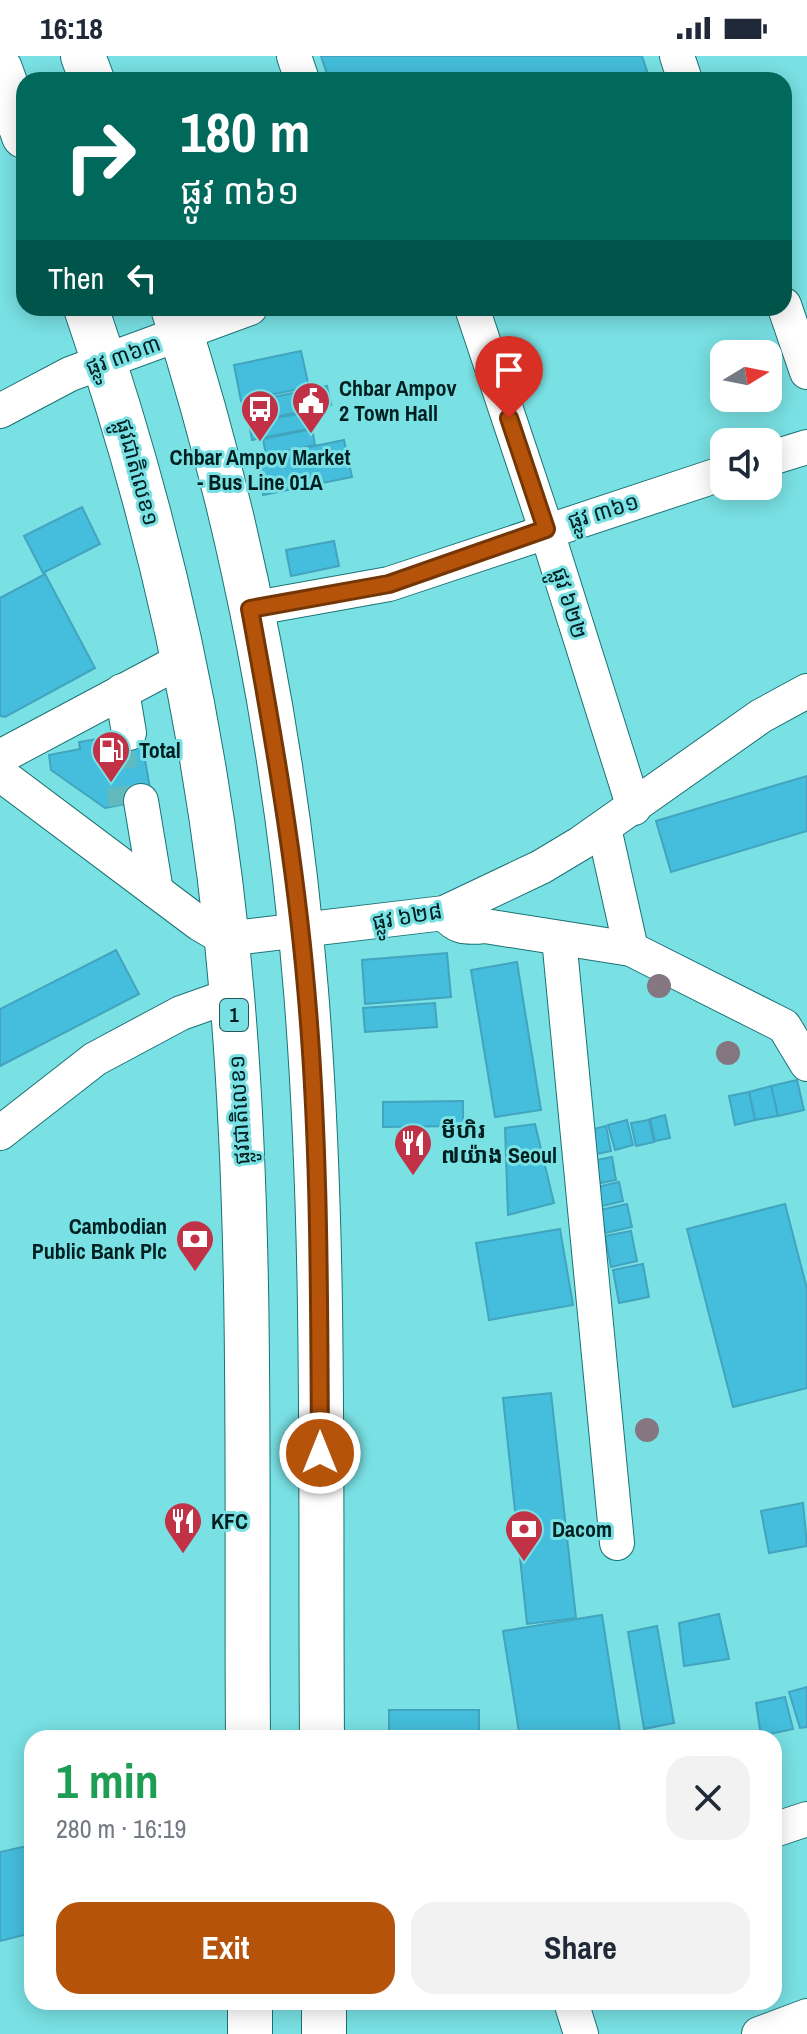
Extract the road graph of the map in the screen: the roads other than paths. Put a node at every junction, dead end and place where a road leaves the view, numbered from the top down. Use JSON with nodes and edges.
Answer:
{"nodes":[{"id":1,"x":0,"y":69,"type":"edge"},
{"id":2,"x":16,"y":114,"type":"edge"},
{"id":3,"x":89,"y":316,"type":"edge"},
{"id":4,"x":205,"y":316,"type":"edge"},
{"id":5,"x":475,"y":316,"type":"edge"},
{"id":6,"x":788,"y":316,"type":"edge"},
{"id":7,"x":177,"y":321,"type":"edge"},
{"id":8,"x":104,"y":361,"type":"junction"},
{"id":9,"x":807,"y":372,"type":"edge"},
{"id":10,"x":0,"y":411,"type":"edge"},
{"id":11,"x":807,"y":447,"type":"edge"},
{"id":12,"x":782,"y":455,"type":"edge"},
{"id":13,"x":710,"y":477,"type":"edge"},
{"id":14,"x":546,"y":529,"type":"junction"},
{"id":15,"x":250,"y":609,"type":"junction"},
{"id":16,"x":182,"y":660,"type":"junction"},
{"id":17,"x":807,"y":691,"type":"edge"},
{"id":18,"x":116,"y":695,"type":"junction"},
{"id":19,"x":122,"y":735,"type":"tunnel mouth"},
{"id":20,"x":0,"y":757,"type":"edge"},
{"id":21,"x":0,"y":774,"type":"edge"},
{"id":22,"x":134,"y":802,"type":"tunnel mouth"},
{"id":23,"x":634,"y":808,"type":"junction"},
{"id":24,"x":604,"y":828,"type":"junction"},
{"id":25,"x":147,"y":884,"type":"junction"},
{"id":26,"x":444,"y":913,"type":"junction"},
{"id":27,"x":300,"y":931,"type":"junction"},
{"id":28,"x":559,"y":938,"type":"junction"},
{"id":29,"x":226,"y":939,"type":"junction"},
{"id":30,"x":631,"y":949,"type":"junction"},
{"id":31,"x":232,"y":995,"type":"junction"},
{"id":32,"x":807,"y":1064,"type":"edge"},
{"id":33,"x":0,"y":1133,"type":"edge"},
{"id":34,"x":617,"y":1543,"type":"dead end"},
{"id":35,"x":248,"y":1730,"type":"edge"},
{"id":36,"x":322,"y":1730,"type":"edge"},
{"id":37,"x":807,"y":1819,"type":"edge"},
{"id":38,"x":782,"y":1827,"type":"edge"},
{"id":39,"x":250,"y":2010,"type":"edge"},
{"id":40,"x":324,"y":2010,"type":"edge"},
{"id":41,"x":574,"y":2010,"type":"edge"},
{"id":42,"x":807,"y":2016,"type":"edge"},
{"id":43,"x":250,"y":2034,"type":"edge"},
{"id":44,"x":324,"y":2034,"type":"edge"},
{"id":45,"x":581,"y":2034,"type":"edge"},
{"id":46,"x":759,"y":2034,"type":"edge"}],
"edges":[{"from":1,"to":2,"type":"highway"},
{"from":3,"to":8,"type":"highway","name":"ផ្លូវជាតិលេខ១","number":"1"},
{"from":4,"to":7,"type":"street","name":"ផ្លូវ ៣៦៣"},
{"from":5,"to":14,"type":"street","name":"ផ្លូវ ៦២២"},
{"from":6,"to":9,"type":"street"},
{"from":7,"to":8,"type":"street","name":"ផ្លូវ ៣៦៣"},
{"from":7,"to":15,"type":"highway"},
{"from":8,"to":10,"type":"street","name":"ផ្លូវ ៣៦៣"},
{"from":8,"to":16,"type":"highway","name":"ផ្លូវជាតិលេខ១","number":"1"},
{"from":11,"to":12,"type":"street"},
{"from":13,"to":14,"type":"street","name":"ផ្លូវ ៣៦១"},
{"from":14,"to":15,"type":"street","name":"ផ្លូវ ៣៦១"},
{"from":14,"to":23,"type":"street","name":"ផ្លូវ ៦២២"},
{"from":15,"to":27,"type":"highway"},
{"from":16,"to":18,"type":"street"},
{"from":16,"to":29,"type":"highway","name":"ផ្លូវជាតិលេខ១","number":"1"},
{"from":17,"to":23,"type":"street","name":"ផ្លូវ ៦២៨"},
{"from":18,"to":19,"type":"street"},
{"from":18,"to":20,"type":"street"},
{"from":21,"to":25,"type":"street"},
{"from":22,"to":25,"type":"street"},
{"from":23,"to":24,"type":"street","name":"ផ្លូវ ៦២៨"},
{"from":24,"to":26,"type":"street","name":"ផ្លូវ ៦២៨"},
{"from":24,"to":30,"type":"street"},
{"from":25,"to":29,"type":"street"},
{"from":26,"to":27,"type":"street","name":"ផ្លូវ ៦២៨"},
{"from":26,"to":28,"type":"street"},
{"from":27,"to":29,"type":"street","name":"ផ្លូវ ៦២៨"},
{"from":27,"to":36,"type":"highway"},
{"from":28,"to":30,"type":"street"},
{"from":28,"to":34,"type":"street"},
{"from":29,"to":31,"type":"highway","name":"ផ្លូវជាតិលេខ១","number":"1"},
{"from":30,"to":32,"type":"street"},
{"from":31,"to":33,"type":"street"},
{"from":31,"to":35,"type":"highway","name":"ផ្លូវជាតិលេខ១","number":"1"},
{"from":37,"to":38,"type":"street"},
{"from":39,"to":43,"type":"highway"},
{"from":40,"to":44,"type":"highway"},
{"from":41,"to":45,"type":"street"},
{"from":42,"to":46,"type":"street"}]}
